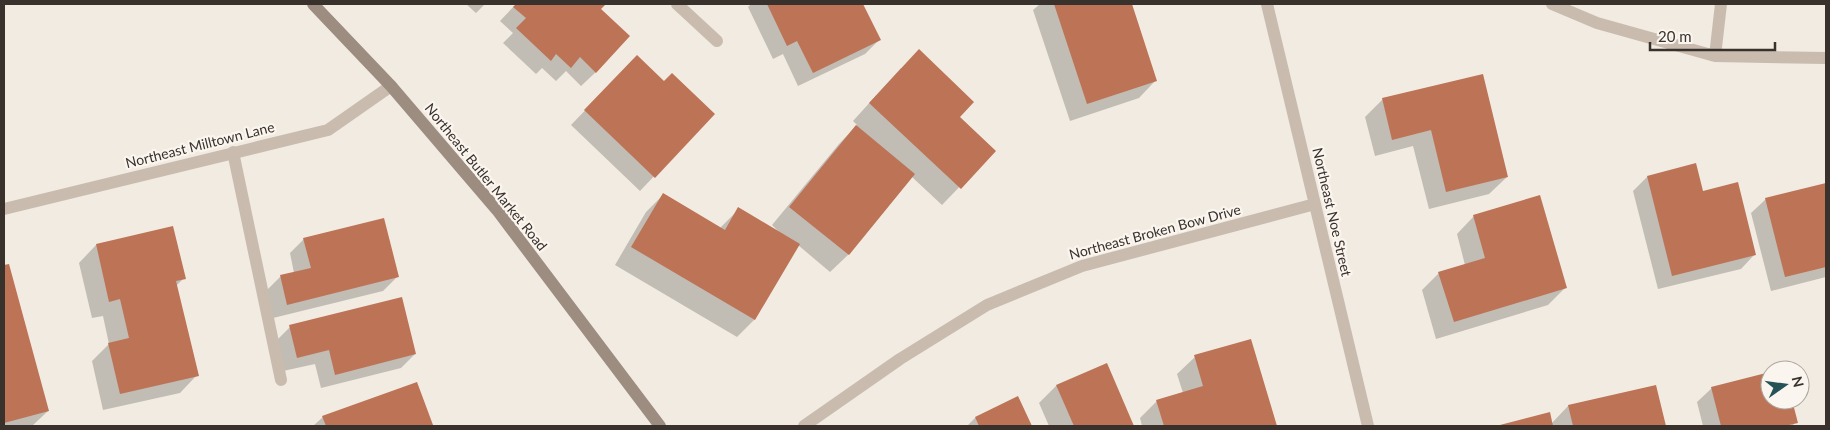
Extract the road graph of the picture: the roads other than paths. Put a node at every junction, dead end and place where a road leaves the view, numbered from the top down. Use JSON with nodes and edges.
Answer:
{"nodes":[{"id":1,"x":313,"y":4,"type":"edge"},
{"id":2,"x":677,"y":4,"type":"edge"},
{"id":3,"x":1267,"y":4,"type":"edge"},
{"id":4,"x":1552,"y":4,"type":"edge"},
{"id":5,"x":1721,"y":4,"type":"edge"},
{"id":6,"x":717,"y":41,"type":"dead end"},
{"id":7,"x":1715,"y":56,"type":"junction"},
{"id":8,"x":1826,"y":58,"type":"edge"},
{"id":9,"x":391,"y":86,"type":"junction"},
{"id":10,"x":233,"y":152,"type":"junction"},
{"id":11,"x":1315,"y":204,"type":"junction"},
{"id":12,"x":4,"y":209,"type":"edge"},
{"id":13,"x":281,"y":380,"type":"dead end"},
{"id":14,"x":660,"y":426,"type":"edge"},
{"id":15,"x":804,"y":426,"type":"edge"},
{"id":16,"x":1368,"y":426,"type":"edge"}],
"edges":[{"from":1,"to":9,"type":"main road","name":"Northeast Butler Market Road"},
{"from":2,"to":6,"type":"street"},
{"from":3,"to":11,"type":"street","name":"Northeast Noe Street"},
{"from":4,"to":7,"type":"street"},
{"from":5,"to":7,"type":"street"},
{"from":7,"to":8,"type":"street"},
{"from":9,"to":10,"type":"street","name":"Northeast Milltown Lane"},
{"from":9,"to":14,"type":"main road","name":"Northeast Butler Market Road"},
{"from":10,"to":12,"type":"street","name":"Northeast Milltown Lane"},
{"from":10,"to":13,"type":"street"},
{"from":11,"to":15,"type":"street","name":"Northeast Broken Bow Drive"},
{"from":11,"to":16,"type":"street","name":"Northeast Noe Street"}]}
